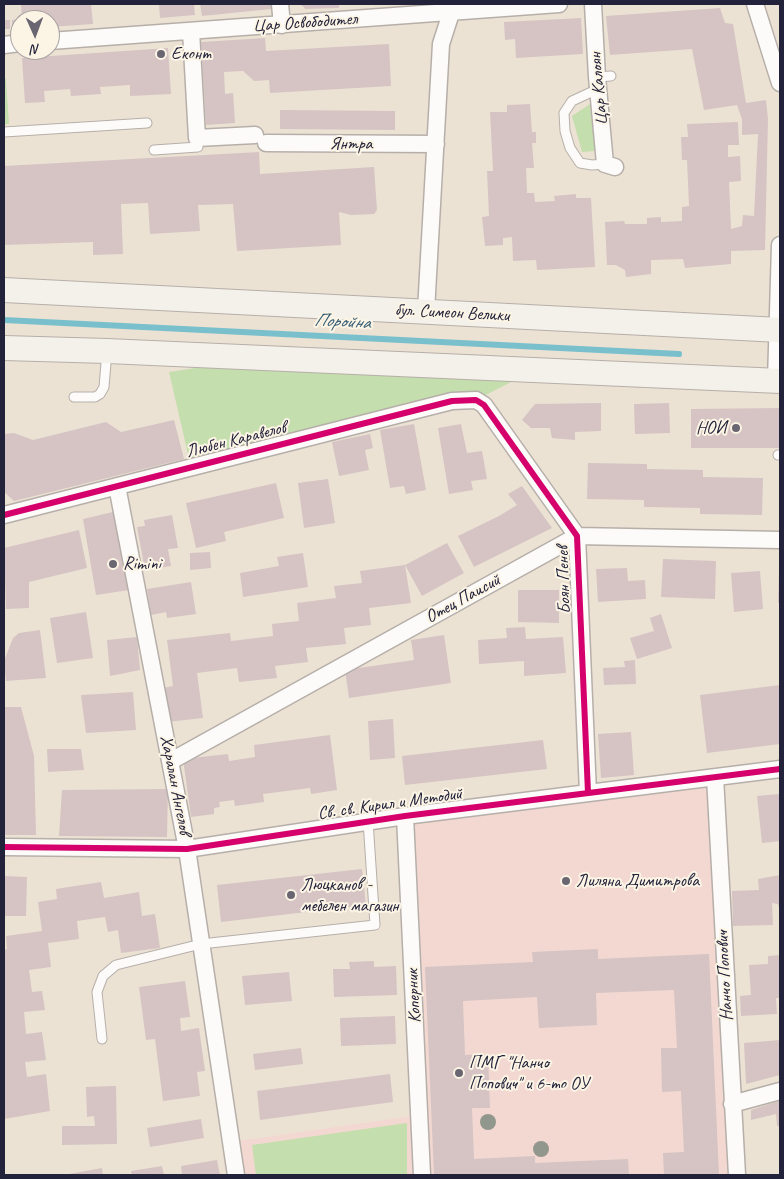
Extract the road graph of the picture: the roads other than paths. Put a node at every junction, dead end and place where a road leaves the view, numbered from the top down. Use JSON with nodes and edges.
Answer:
{"nodes":[{"id":1,"x":280,"y":4,"type":"edge"},
{"id":2,"x":559,"y":4,"type":"edge"},
{"id":3,"x":593,"y":4,"type":"edge"},
{"id":4,"x":755,"y":4,"type":"edge"},
{"id":5,"x":451,"y":8,"type":"edge"},
{"id":6,"x":282,"y":25,"type":"junction"},
{"id":7,"x":191,"y":31,"type":"junction"},
{"id":8,"x":60,"y":40,"type":"edge"},
{"id":9,"x":602,"y":81,"type":"junction"},
{"id":10,"x":780,"y":84,"type":"edge"},
{"id":11,"x":147,"y":123,"type":"dead end"},
{"id":12,"x":4,"y":132,"type":"edge"},
{"id":13,"x":197,"y":138,"type":"junction"},
{"id":14,"x":436,"y":144,"type":"junction"},
{"id":15,"x":154,"y":150,"type":"dead end"},
{"id":16,"x":610,"y":166,"type":"joint"},
{"id":17,"x":780,"y":245,"type":"edge"},
{"id":18,"x":4,"y":290,"type":"edge"},
{"id":19,"x":426,"y":311,"type":"junction"},
{"id":20,"x":778,"y":330,"type":"edge"},
{"id":21,"x":4,"y":348,"type":"edge"},
{"id":22,"x":107,"y":351,"type":"junction"},
{"id":23,"x":778,"y":381,"type":"edge"},
{"id":24,"x":74,"y":397,"type":"dead end"},
{"id":25,"x":476,"y":400,"type":"joint"},
{"id":26,"x":117,"y":486,"type":"junction"},
{"id":27,"x":4,"y":515,"type":"edge"},
{"id":28,"x":577,"y":536,"type":"junction"},
{"id":29,"x":780,"y":540,"type":"edge"},
{"id":30,"x":171,"y":761,"type":"junction"},
{"id":31,"x":780,"y":769,"type":"edge"},
{"id":32,"x":715,"y":777,"type":"junction"},
{"id":33,"x":588,"y":793,"type":"junction"},
{"id":34,"x":405,"y":816,"type":"junction"},
{"id":35,"x":368,"y":821,"type":"junction"},
{"id":36,"x":4,"y":847,"type":"edge"},
{"id":37,"x":187,"y":849,"type":"junction"},
{"id":38,"x":201,"y":944,"type":"junction"},
{"id":39,"x":102,"y":1039,"type":"dead end"},
{"id":40,"x":780,"y":1091,"type":"edge"},
{"id":41,"x":732,"y":1104,"type":"junction"},
{"id":42,"x":236,"y":1175,"type":"edge"},
{"id":43,"x":422,"y":1175,"type":"edge"},
{"id":44,"x":737,"y":1175,"type":"edge"}],
"edges":[{"from":1,"to":6,"type":"street"},
{"from":2,"to":5,"type":"street","name":"Цар Освободител"},
{"from":3,"to":9,"type":"street","name":"Цар Калоян"},
{"from":4,"to":10,"type":"street"},
{"from":5,"to":6,"type":"street","name":"Цар Освободител"},
{"from":5,"to":14,"type":"street"},
{"from":6,"to":7,"type":"street","name":"Цар Освободител"},
{"from":7,"to":8,"type":"street","name":"Цар Освободител"},
{"from":7,"to":13,"type":"street"},
{"from":9,"to":16,"type":"street","name":"Цар Калоян"},
{"from":9,"to":16,"type":"lane"},
{"from":11,"to":12,"type":"lane"},
{"from":13,"to":14,"type":"street","name":"Янтра"},
{"from":13,"to":15,"type":"lane"},
{"from":14,"to":19,"type":"street"},
{"from":17,"to":20,"type":"street"},
{"from":18,"to":19,"type":"main road","name":"бул. Симеон Велики"},
{"from":19,"to":20,"type":"main road","name":"бул. Симеон Велики"},
{"from":20,"to":23,"type":"street"},
{"from":21,"to":22,"type":"main road"},
{"from":22,"to":23,"type":"main road"},
{"from":22,"to":24,"type":"lane"},
{"from":25,"to":26,"type":"street","name":"Любен Каравелов"},
{"from":25,"to":28,"type":"street","name":"Боян Пенев"},
{"from":26,"to":27,"type":"street","name":"Любен Каравелов"},
{"from":26,"to":30,"type":"street","name":"Харалан Ангелов"},
{"from":28,"to":29,"type":"street"},
{"from":28,"to":30,"type":"street","name":"Отец Паисий"},
{"from":28,"to":33,"type":"street","name":"Боян Пенев"},
{"from":30,"to":37,"type":"street","name":"Харалан Ангелов"},
{"from":31,"to":32,"type":"street","name":"Св. св. Кирил и Методий"},
{"from":32,"to":33,"type":"street","name":"Св. св. Кирил и Методий"},
{"from":32,"to":41,"type":"street","name":"Нанчо Попович"},
{"from":33,"to":34,"type":"street","name":"Св. св. Кирил и Методий"},
{"from":34,"to":35,"type":"street","name":"Св. св. Кирил и Методий"},
{"from":34,"to":43,"type":"street","name":"Коперник"},
{"from":35,"to":37,"type":"street","name":"Св. св. Кирил и Методий"},
{"from":35,"to":38,"type":"lane"},
{"from":36,"to":37,"type":"street","name":"Св. св. Кирил и Методий"},
{"from":37,"to":38,"type":"street","name":"Харалан Ангелов"},
{"from":38,"to":39,"type":"lane"},
{"from":38,"to":42,"type":"street","name":"Харалан Ангелов"},
{"from":40,"to":41,"type":"street"},
{"from":41,"to":44,"type":"street","name":"Нанчо Попович"}]}
